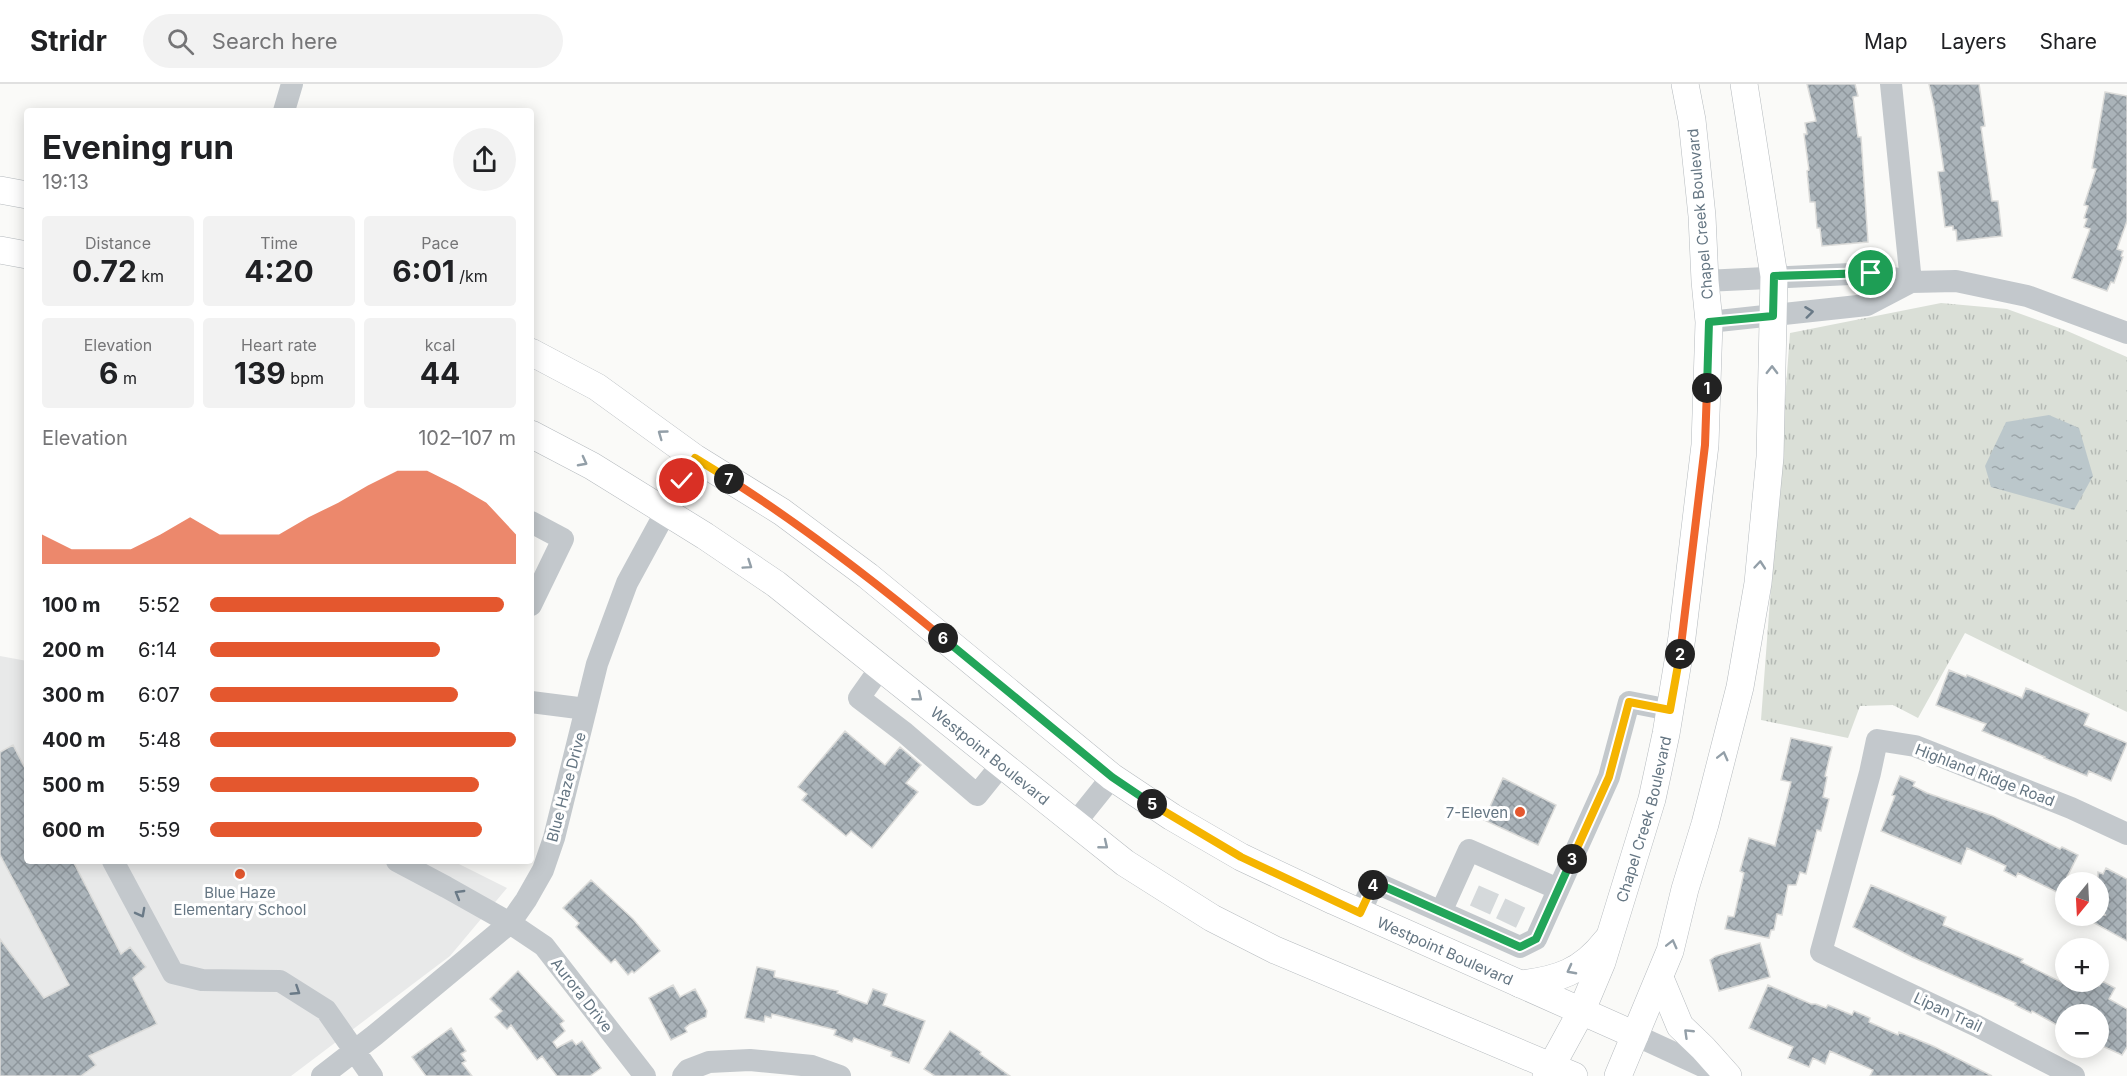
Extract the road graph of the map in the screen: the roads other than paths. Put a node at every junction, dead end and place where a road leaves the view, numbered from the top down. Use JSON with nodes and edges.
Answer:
{"nodes":[{"id":1,"x":292,"y":84,"type":"edge"},
{"id":2,"x":1685,"y":84,"type":"edge"},
{"id":3,"x":1744,"y":84,"type":"edge"},
{"id":4,"x":1891,"y":84,"type":"edge"},
{"id":5,"x":285,"y":108,"type":"edge"},
{"id":6,"x":0,"y":190,"type":"edge"},
{"id":7,"x":24,"y":194,"type":"edge"},
{"id":8,"x":0,"y":250,"type":"edge"},
{"id":9,"x":24,"y":254,"type":"edge"},
{"id":10,"x":1774,"y":276,"type":"junction"},
{"id":11,"x":1705,"y":281,"type":"junction"},
{"id":12,"x":1911,"y":282,"type":"junction"},
{"id":13,"x":1773,"y":316,"type":"junction"},
{"id":14,"x":1709,"y":322,"type":"junction"},
{"id":15,"x":2127,"y":333,"type":"edge"},
{"id":16,"x":534,"y":354,"type":"edge"},
{"id":17,"x":534,"y":436,"type":"edge"},
{"id":18,"x":695,"y":458,"type":"junction"},
{"id":19,"x":666,"y":512,"type":"junction"},
{"id":20,"x":534,"y":524,"type":"edge"},
{"id":21,"x":534,"y":599,"type":"edge"},
{"id":22,"x":881,"y":667,"type":"junction"},
{"id":23,"x":534,"y":702,"type":"edge"},
{"id":24,"x":586,"y":709,"type":"junction"},
{"id":25,"x":1670,"y":710,"type":"junction"},
{"id":26,"x":1002,"y":764,"type":"junction"},
{"id":27,"x":1112,"y":777,"type":"junction"},
{"id":28,"x":1075,"y":823,"type":"junction"},
{"id":29,"x":2126,"y":831,"type":"edge"},
{"id":30,"x":115,"y":864,"type":"edge"},
{"id":31,"x":402,"y":864,"type":"edge"},
{"id":32,"x":1558,"y":890,"type":"junction"},
{"id":33,"x":1441,"y":912,"type":"junction"},
{"id":34,"x":1360,"y":913,"type":"junction"},
{"id":35,"x":510,"y":923,"type":"junction"},
{"id":36,"x":1610,"y":935,"type":"junction"},
{"id":37,"x":1821,"y":952,"type":"joint"},
{"id":38,"x":1660,"y":978,"type":"junction"},
{"id":39,"x":1520,"y":984,"type":"junction"},
{"id":40,"x":1581,"y":1012,"type":"junction"},
{"id":41,"x":1635,"y":1035,"type":"junction"},
{"id":42,"x":354,"y":1052,"type":"junction"},
{"id":43,"x":1557,"y":1073,"type":"edge"},
{"id":44,"x":322,"y":1076,"type":"edge"},
{"id":45,"x":372,"y":1076,"type":"edge"},
{"id":46,"x":645,"y":1076,"type":"edge"},
{"id":47,"x":683,"y":1076,"type":"edge"},
{"id":48,"x":840,"y":1076,"type":"edge"},
{"id":49,"x":1618,"y":1076,"type":"edge"},
{"id":50,"x":1726,"y":1076,"type":"edge"},
{"id":51,"x":2074,"y":1076,"type":"edge"}],
"edges":[{"from":1,"to":5,"type":"street"},
{"from":2,"to":11,"type":"main road","name":"Chapel Creek Boulevard"},
{"from":3,"to":10,"type":"main road"},
{"from":4,"to":12,"type":"street"},
{"from":6,"to":7,"type":"main road"},
{"from":8,"to":9,"type":"main road"},
{"from":10,"to":11,"type":"street"},
{"from":10,"to":12,"type":"street"},
{"from":10,"to":13,"type":"main road"},
{"from":11,"to":14,"type":"main road","name":"Chapel Creek Boulevard"},
{"from":13,"to":12,"type":"street","one_way":true},
{"from":12,"to":15,"type":"street"},
{"from":13,"to":14,"type":"street"},
{"from":38,"to":13,"type":"main road","one_way":true},
{"from":14,"to":25,"type":"main road","name":"Chapel Creek Boulevard"},
{"from":18,"to":16,"type":"main road","name":"Westpoint Boulevard","one_way":true},
{"from":17,"to":19,"type":"main road","name":"Westpoint Boulevard","one_way":true},
{"from":18,"to":19,"type":"street","name":"Blue Haze Drive"},
{"from":18,"to":27,"type":"main road","name":"Westpoint Boulevard"},
{"from":19,"to":22,"type":"main road","name":"Westpoint Boulevard","one_way":true},
{"from":19,"to":24,"type":"street","name":"Blue Haze Drive"},
{"from":20,"to":21,"type":"street"},
{"from":22,"to":26,"type":"main road","name":"Westpoint Boulevard","one_way":true},
{"from":22,"to":26,"type":"street"},
{"from":23,"to":24,"type":"street"},
{"from":24,"to":35,"type":"street","name":"Blue Haze Drive"},
{"from":25,"to":32,"type":"street"},
{"from":25,"to":36,"type":"main road","name":"Chapel Creek Boulevard"},
{"from":26,"to":28,"type":"main road","name":"Westpoint Boulevard"},
{"from":27,"to":28,"type":"street"},
{"from":27,"to":34,"type":"main road","name":"Westpoint Boulevard"},
{"from":28,"to":43,"type":"main road","name":"Westpoint Boulevard","one_way":true},
{"from":29,"to":37,"type":"street","name":"Highland Ridge Road"},
{"from":30,"to":42,"type":"street","one_way":true},
{"from":35,"to":31,"type":"street","name":"Aurora Drive","one_way":true},
{"from":32,"to":33,"type":"street"},
{"from":32,"to":33,"type":"street"},
{"from":33,"to":34,"type":"street"},
{"from":34,"to":39,"type":"main road","name":"Westpoint Boulevard"},
{"from":35,"to":42,"type":"street","name":"Blue Haze Drive"},
{"from":35,"to":46,"type":"street","name":"Aurora Drive"},
{"from":36,"to":39,"type":"main road","one_way":true},
{"from":36,"to":40,"type":"main road","name":"Chapel Creek Boulevard"},
{"from":37,"to":51,"type":"street","name":"Lipan Trail"},
{"from":38,"to":41,"type":"main road"},
{"from":50,"to":38,"type":"main road","one_way":true},
{"from":39,"to":40,"type":"main road","name":"Westpoint Boulevard"},
{"from":40,"to":41,"type":"main road","name":"Westpoint Boulevard"},
{"from":40,"to":43,"type":"main road","name":"Chapel Creek Boulevard"},
{"from":41,"to":49,"type":"main road"},
{"from":41,"to":50,"type":"street","name":"Westpoint Boulevard"},
{"from":42,"to":44,"type":"street","name":"Blue Haze Drive"},
{"from":42,"to":45,"type":"street"},
{"from":47,"to":48,"type":"street"}]}
